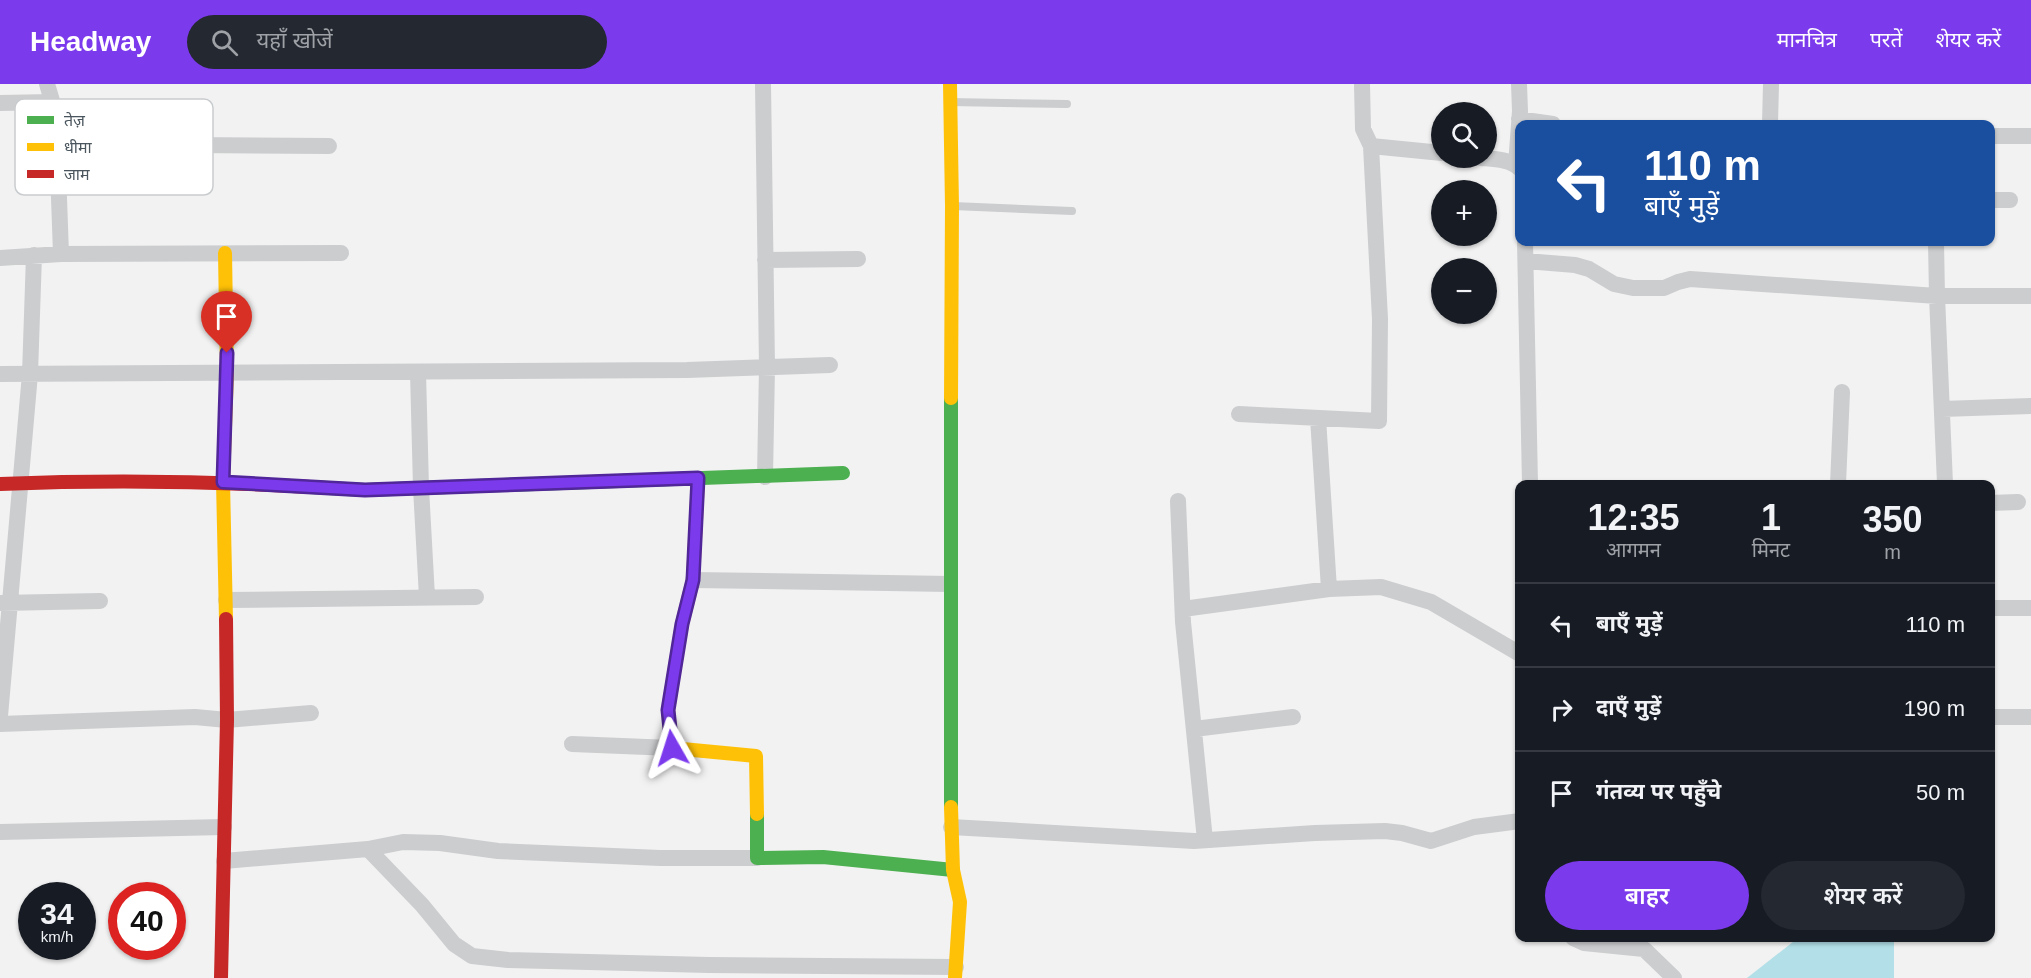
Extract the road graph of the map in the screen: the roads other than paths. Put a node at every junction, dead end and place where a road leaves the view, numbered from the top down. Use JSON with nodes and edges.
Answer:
{"nodes":[{"id":1,"x":47,"y":84,"type":"edge"},
{"id":2,"x":763,"y":84,"type":"edge"},
{"id":3,"x":950,"y":84,"type":"edge"},
{"id":4,"x":1362,"y":84,"type":"edge"},
{"id":5,"x":1519,"y":84,"type":"edge"},
{"id":6,"x":1771,"y":84,"type":"edge"},
{"id":7,"x":51,"y":99,"type":"edge"},
{"id":8,"x":950,"y":102,"type":"junction"},
{"id":9,"x":0,"y":103,"type":"edge"},
{"id":10,"x":15,"y":103,"type":"edge"},
{"id":11,"x":1067,"y":104,"type":"dead end"},
{"id":12,"x":1519,"y":119,"type":"joint"},
{"id":13,"x":1526,"y":120,"type":"edge"},
{"id":14,"x":1770,"y":120,"type":"edge"},
{"id":15,"x":1995,"y":136,"type":"edge"},
{"id":16,"x":2031,"y":136,"type":"edge"},
{"id":17,"x":213,"y":145,"type":"edge"},
{"id":18,"x":329,"y":146,"type":"dead end"},
{"id":19,"x":1371,"y":146,"type":"junction"},
{"id":20,"x":1431,"y":152,"type":"edge"},
{"id":21,"x":1497,"y":160,"type":"edge"},
{"id":22,"x":1515,"y":166,"type":"edge"},
{"id":23,"x":59,"y":195,"type":"edge"},
{"id":24,"x":1995,"y":200,"type":"edge"},
{"id":25,"x":2010,"y":200,"type":"dead end"},
{"id":26,"x":952,"y":206,"type":"junction"},
{"id":27,"x":1072,"y":211,"type":"dead end"},
{"id":28,"x":1525,"y":246,"type":"edge"},
{"id":29,"x":1936,"y":246,"type":"edge"},
{"id":30,"x":225,"y":253,"type":"junction"},
{"id":31,"x":341,"y":253,"type":"dead end"},
{"id":32,"x":61,"y":254,"type":"junction"},
{"id":33,"x":34,"y":255,"type":"junction"},
{"id":34,"x":0,"y":258,"type":"edge"},
{"id":35,"x":858,"y":259,"type":"dead end"},
{"id":36,"x":765,"y":260,"type":"junction"},
{"id":37,"x":1526,"y":261,"type":"junction"},
{"id":38,"x":1937,"y":296,"type":"junction"},
{"id":39,"x":2031,"y":296,"type":"edge"},
{"id":40,"x":830,"y":365,"type":"dead end"},
{"id":41,"x":767,"y":367,"type":"junction"},
{"id":42,"x":418,"y":372,"type":"junction"},
{"id":43,"x":227,"y":373,"type":"junction"},
{"id":44,"x":0,"y":374,"type":"edge"},
{"id":45,"x":30,"y":374,"type":"junction"},
{"id":46,"x":1842,"y":392,"type":"dead end"},
{"id":47,"x":2031,"y":406,"type":"edge"},
{"id":48,"x":1942,"y":409,"type":"junction"},
{"id":49,"x":1239,"y":414,"type":"dead end"},
{"id":50,"x":1318,"y":417,"type":"junction"},
{"id":51,"x":843,"y":473,"type":"dead end"},
{"id":52,"x":765,"y":477,"type":"junction"},
{"id":53,"x":698,"y":478,"type":"junction"},
{"id":54,"x":1530,"y":480,"type":"edge"},
{"id":55,"x":1838,"y":480,"type":"edge"},
{"id":56,"x":1946,"y":480,"type":"edge"},
{"id":57,"x":223,"y":482,"type":"junction"},
{"id":58,"x":0,"y":484,"type":"edge"},
{"id":59,"x":22,"y":484,"type":"junction"},
{"id":60,"x":421,"y":488,"type":"junction"},
{"id":61,"x":1178,"y":501,"type":"dead end"},
{"id":62,"x":2018,"y":502,"type":"dead end"},
{"id":63,"x":1995,"y":503,"type":"edge"},
{"id":64,"x":693,"y":580,"type":"junction"},
{"id":65,"x":950,"y":584,"type":"junction"},
{"id":66,"x":1329,"y":589,"type":"junction"},
{"id":67,"x":427,"y":597,"type":"junction"},
{"id":68,"x":476,"y":597,"type":"dead end"},
{"id":69,"x":226,"y":600,"type":"junction"},
{"id":70,"x":100,"y":601,"type":"dead end"},
{"id":71,"x":5,"y":604,"type":"edge"},
{"id":72,"x":1995,"y":608,"type":"edge"},
{"id":73,"x":2031,"y":608,"type":"edge"},
{"id":74,"x":1183,"y":609,"type":"junction"},
{"id":75,"x":1515,"y":651,"type":"edge"},
{"id":76,"x":311,"y":713,"type":"dead end"},
{"id":77,"x":0,"y":716,"type":"edge"},
{"id":78,"x":1293,"y":717,"type":"dead end"},
{"id":79,"x":1995,"y":717,"type":"edge"},
{"id":80,"x":2031,"y":717,"type":"edge"},
{"id":81,"x":227,"y":720,"type":"junction"},
{"id":82,"x":0,"y":724,"type":"edge"},
{"id":83,"x":1194,"y":729,"type":"junction"},
{"id":84,"x":572,"y":744,"type":"dead end"},
{"id":85,"x":672,"y":748,"type":"junction"},
{"id":86,"x":1515,"y":822,"type":"edge"},
{"id":87,"x":224,"y":827,"type":"junction"},
{"id":88,"x":951,"y":827,"type":"junction"},
{"id":89,"x":0,"y":832,"type":"edge"},
{"id":90,"x":1205,"y":840,"type":"junction"},
{"id":91,"x":368,"y":849,"type":"junction"},
{"id":92,"x":757,"y":858,"type":"junction"},
{"id":93,"x":224,"y":861,"type":"junction"},
{"id":94,"x":952,"y":870,"type":"junction"},
{"id":95,"x":1582,"y":942,"type":"edge"},
{"id":96,"x":1645,"y":943,"type":"edge"},
{"id":97,"x":956,"y":973,"type":"edge"},
{"id":98,"x":221,"y":978,"type":"edge"},
{"id":99,"x":1674,"y":978,"type":"edge"}],
"edges":[{"from":1,"to":7,"type":"street"},
{"from":2,"to":36,"type":"street"},
{"from":3,"to":8,"type":"street"},
{"from":4,"to":19,"type":"street"},
{"from":5,"to":12,"type":"street"},
{"from":6,"to":14,"type":"street"},
{"from":8,"to":11,"type":"lane"},
{"from":8,"to":26,"type":"street"},
{"from":9,"to":10,"type":"street"},
{"from":12,"to":13,"type":"street"},
{"from":15,"to":16,"type":"street"},
{"from":17,"to":18,"type":"street"},
{"from":19,"to":20,"type":"street"},
{"from":19,"to":50,"type":"street"},
{"from":21,"to":22,"type":"street"},
{"from":23,"to":32,"type":"street"},
{"from":24,"to":25,"type":"street"},
{"from":26,"to":27,"type":"lane"},
{"from":26,"to":65,"type":"street"},
{"from":28,"to":37,"type":"street"},
{"from":29,"to":38,"type":"street"},
{"from":30,"to":31,"type":"street"},
{"from":30,"to":32,"type":"street"},
{"from":30,"to":43,"type":"street"},
{"from":32,"to":33,"type":"street"},
{"from":33,"to":34,"type":"street"},
{"from":33,"to":45,"type":"street"},
{"from":35,"to":36,"type":"street"},
{"from":36,"to":41,"type":"street"},
{"from":37,"to":38,"type":"street"},
{"from":37,"to":54,"type":"street"},
{"from":38,"to":39,"type":"street"},
{"from":38,"to":48,"type":"street"},
{"from":40,"to":41,"type":"street"},
{"from":41,"to":42,"type":"street"},
{"from":41,"to":52,"type":"street"},
{"from":42,"to":43,"type":"street"},
{"from":42,"to":60,"type":"street"},
{"from":43,"to":45,"type":"street"},
{"from":43,"to":57,"type":"street"},
{"from":44,"to":45,"type":"street"},
{"from":45,"to":59,"type":"street"},
{"from":46,"to":55,"type":"street"},
{"from":47,"to":48,"type":"street"},
{"from":48,"to":56,"type":"street"},
{"from":49,"to":50,"type":"street"},
{"from":50,"to":66,"type":"street"},
{"from":51,"to":52,"type":"street"},
{"from":52,"to":53,"type":"street"},
{"from":53,"to":60,"type":"street"},
{"from":53,"to":64,"type":"street"},
{"from":57,"to":59,"type":"street"},
{"from":57,"to":60,"type":"street"},
{"from":57,"to":69,"type":"street"},
{"from":58,"to":59,"type":"street"},
{"from":59,"to":71,"type":"street"},
{"from":60,"to":67,"type":"street"},
{"from":61,"to":74,"type":"street"},
{"from":62,"to":63,"type":"street"},
{"from":64,"to":65,"type":"street"},
{"from":64,"to":85,"type":"street"},
{"from":65,"to":88,"type":"street"},
{"from":66,"to":74,"type":"street"},
{"from":66,"to":75,"type":"street"},
{"from":67,"to":68,"type":"street"},
{"from":67,"to":69,"type":"street"},
{"from":69,"to":81,"type":"street"},
{"from":70,"to":71,"type":"street"},
{"from":71,"to":77,"type":"street"},
{"from":72,"to":73,"type":"street"},
{"from":74,"to":83,"type":"street"},
{"from":76,"to":81,"type":"street"},
{"from":78,"to":83,"type":"street"},
{"from":79,"to":80,"type":"street"},
{"from":81,"to":82,"type":"street"},
{"from":81,"to":87,"type":"street"},
{"from":83,"to":90,"type":"street"},
{"from":84,"to":85,"type":"street"},
{"from":85,"to":92,"type":"street"},
{"from":86,"to":90,"type":"street"},
{"from":87,"to":89,"type":"street"},
{"from":87,"to":93,"type":"street"},
{"from":88,"to":90,"type":"street"},
{"from":88,"to":94,"type":"street"},
{"from":91,"to":92,"type":"street"},
{"from":91,"to":93,"type":"street"},
{"from":91,"to":97,"type":"street"},
{"from":92,"to":94,"type":"street"},
{"from":93,"to":98,"type":"street"},
{"from":94,"to":97,"type":"street"},
{"from":95,"to":96,"type":"street"},
{"from":96,"to":99,"type":"street"}]}
